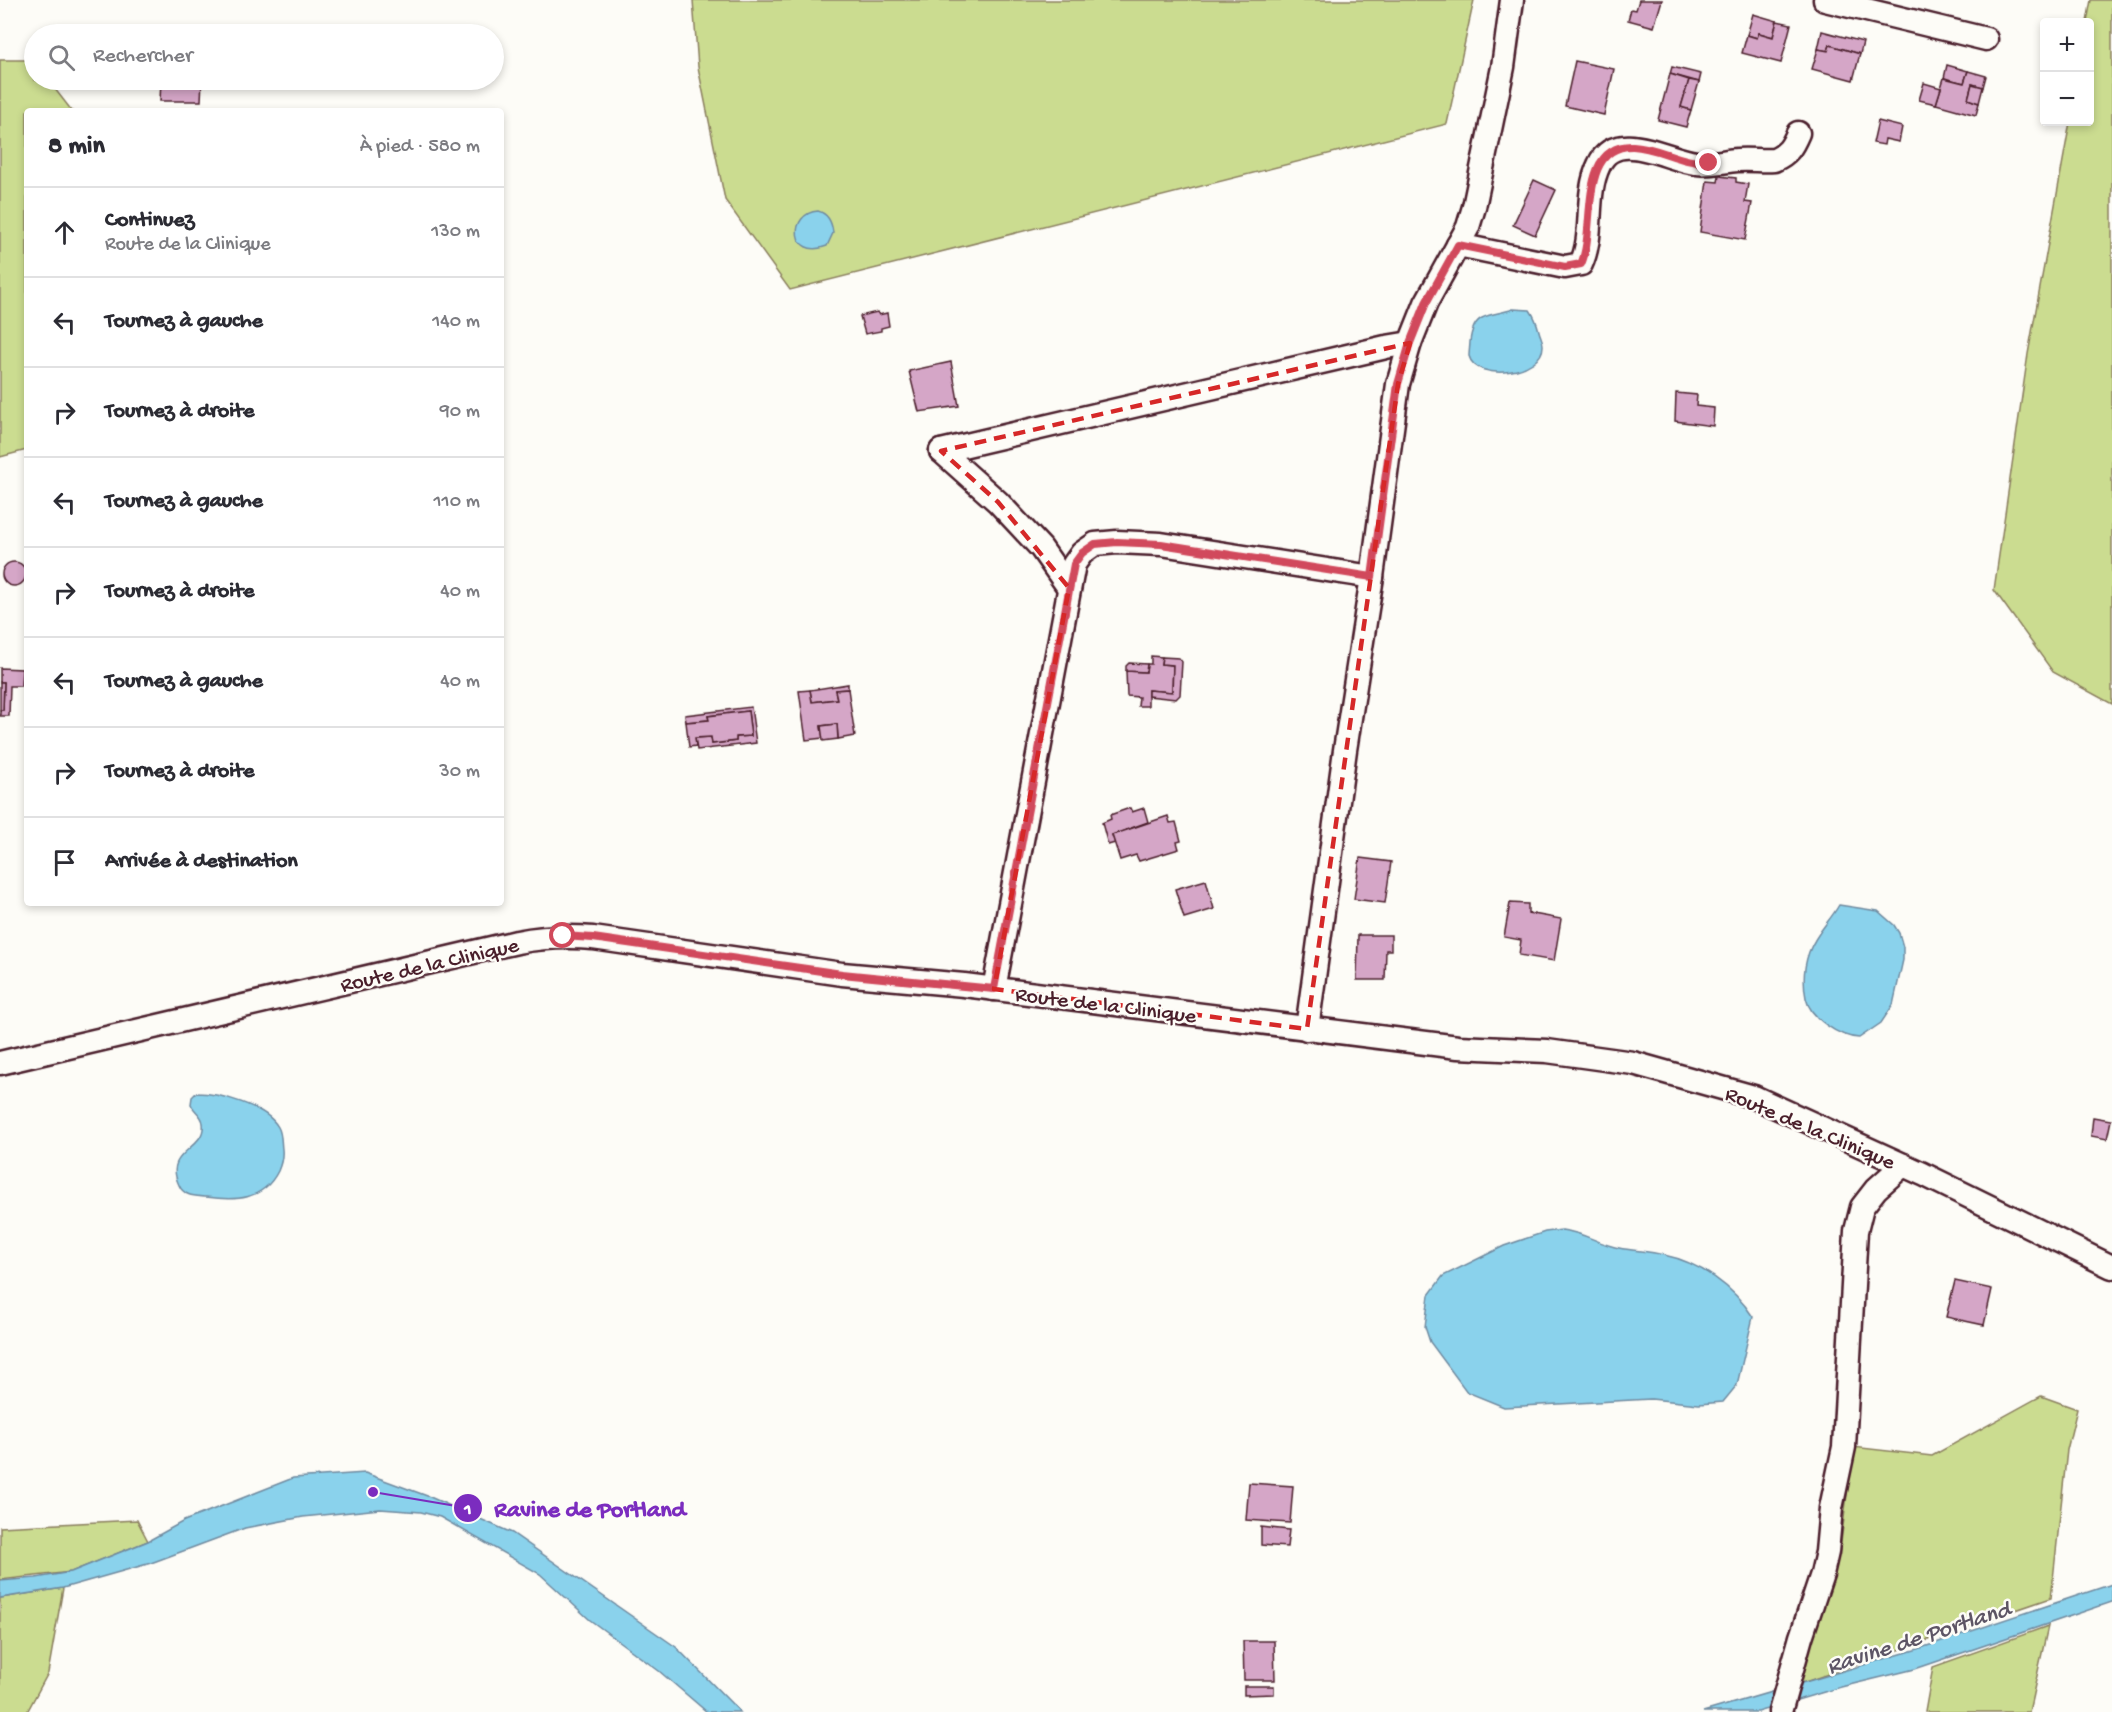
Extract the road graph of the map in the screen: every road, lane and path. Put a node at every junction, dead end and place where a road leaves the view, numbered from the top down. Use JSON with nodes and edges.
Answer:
{"nodes":[{"id":1,"x":1512,"y":0,"type":"edge"},
{"id":2,"x":1825,"y":0,"type":"edge"},
{"id":3,"x":1986,"y":39,"type":"dead end"},
{"id":4,"x":1798,"y":133,"type":"dead end"},
{"id":5,"x":1458,"y":245,"type":"junction"},
{"id":6,"x":1410,"y":343,"type":"junction"},
{"id":7,"x":1372,"y":577,"type":"junction"},
{"id":8,"x":1069,"y":588,"type":"junction"},
{"id":9,"x":994,"y":989,"type":"junction"},
{"id":10,"x":1307,"y":1029,"type":"junction"},
{"id":11,"x":0,"y":1063,"type":"edge"},
{"id":12,"x":1903,"y":1165,"type":"junction"},
{"id":13,"x":2112,"y":1267,"type":"edge"},
{"id":14,"x":1780,"y":1712,"type":"edge"}],
"edges":[{"from":1,"to":5,"type":"street"},
{"from":2,"to":3,"type":"street"},
{"from":4,"to":5,"type":"street"},
{"from":5,"to":6,"type":"street"},
{"from":6,"to":7,"type":"street"},
{"from":6,"to":8,"type":"street"},
{"from":7,"to":8,"type":"street"},
{"from":7,"to":10,"type":"street"},
{"from":8,"to":9,"type":"street"},
{"from":9,"to":10,"type":"street","name":"Route de la Clinique"},
{"from":9,"to":11,"type":"street","name":"Route de la Clinique"},
{"from":10,"to":12,"type":"street","name":"Route de la Clinique"},
{"from":12,"to":13,"type":"street","name":"Route de la Clinique"},
{"from":12,"to":14,"type":"street"}]}
